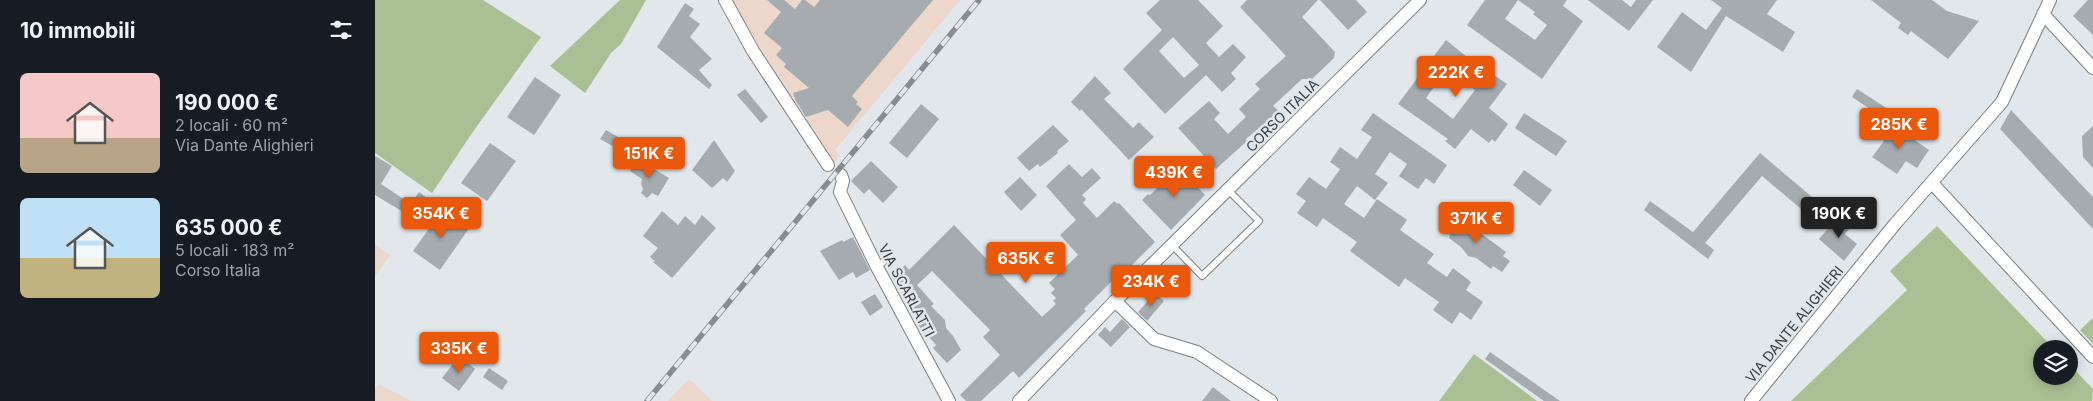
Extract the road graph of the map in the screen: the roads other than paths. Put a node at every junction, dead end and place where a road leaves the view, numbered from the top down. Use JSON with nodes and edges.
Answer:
{"nodes":[{"id":1,"x":725,"y":0,"type":"edge"},
{"id":2,"x":1420,"y":0,"type":"edge"},
{"id":3,"x":2050,"y":0,"type":"edge"},
{"id":4,"x":2043,"y":14,"type":"junction"},
{"id":5,"x":2093,"y":68,"type":"edge"},
{"id":6,"x":828,"y":165,"type":"dead end"},
{"id":7,"x":841,"y":175,"type":"dead end"},
{"id":8,"x":1932,"y":183,"type":"junction"},
{"id":9,"x":1228,"y":190,"type":"junction"},
{"id":10,"x":1172,"y":245,"type":"junction"},
{"id":11,"x":1115,"y":301,"type":"junction"},
{"id":12,"x":2093,"y":358,"type":"edge"},
{"id":13,"x":949,"y":401,"type":"edge"},
{"id":14,"x":1019,"y":401,"type":"edge"},
{"id":15,"x":1271,"y":401,"type":"edge"},
{"id":16,"x":1751,"y":401,"type":"edge"}],
"edges":[{"from":1,"to":6,"type":"street"},
{"from":2,"to":9,"type":"street","name":"CORSO ITALIA"},
{"from":3,"to":4,"type":"street","name":"VIA DANTE ALIGHIERI"},
{"from":4,"to":5,"type":"street"},
{"from":4,"to":8,"type":"street","name":"VIA DANTE ALIGHIERI"},
{"from":7,"to":13,"type":"street","name":"VIA SCARLATTI"},
{"from":8,"to":12,"type":"street"},
{"from":8,"to":16,"type":"street","name":"VIA DANTE ALIGHIERI"},
{"from":9,"to":10,"type":"street","name":"CORSO ITALIA"},
{"from":9,"to":10,"type":"lane"},
{"from":10,"to":11,"type":"street","name":"CORSO ITALIA"},
{"from":11,"to":14,"type":"street","name":"CORSO ITALIA"},
{"from":11,"to":15,"type":"street"}]}
